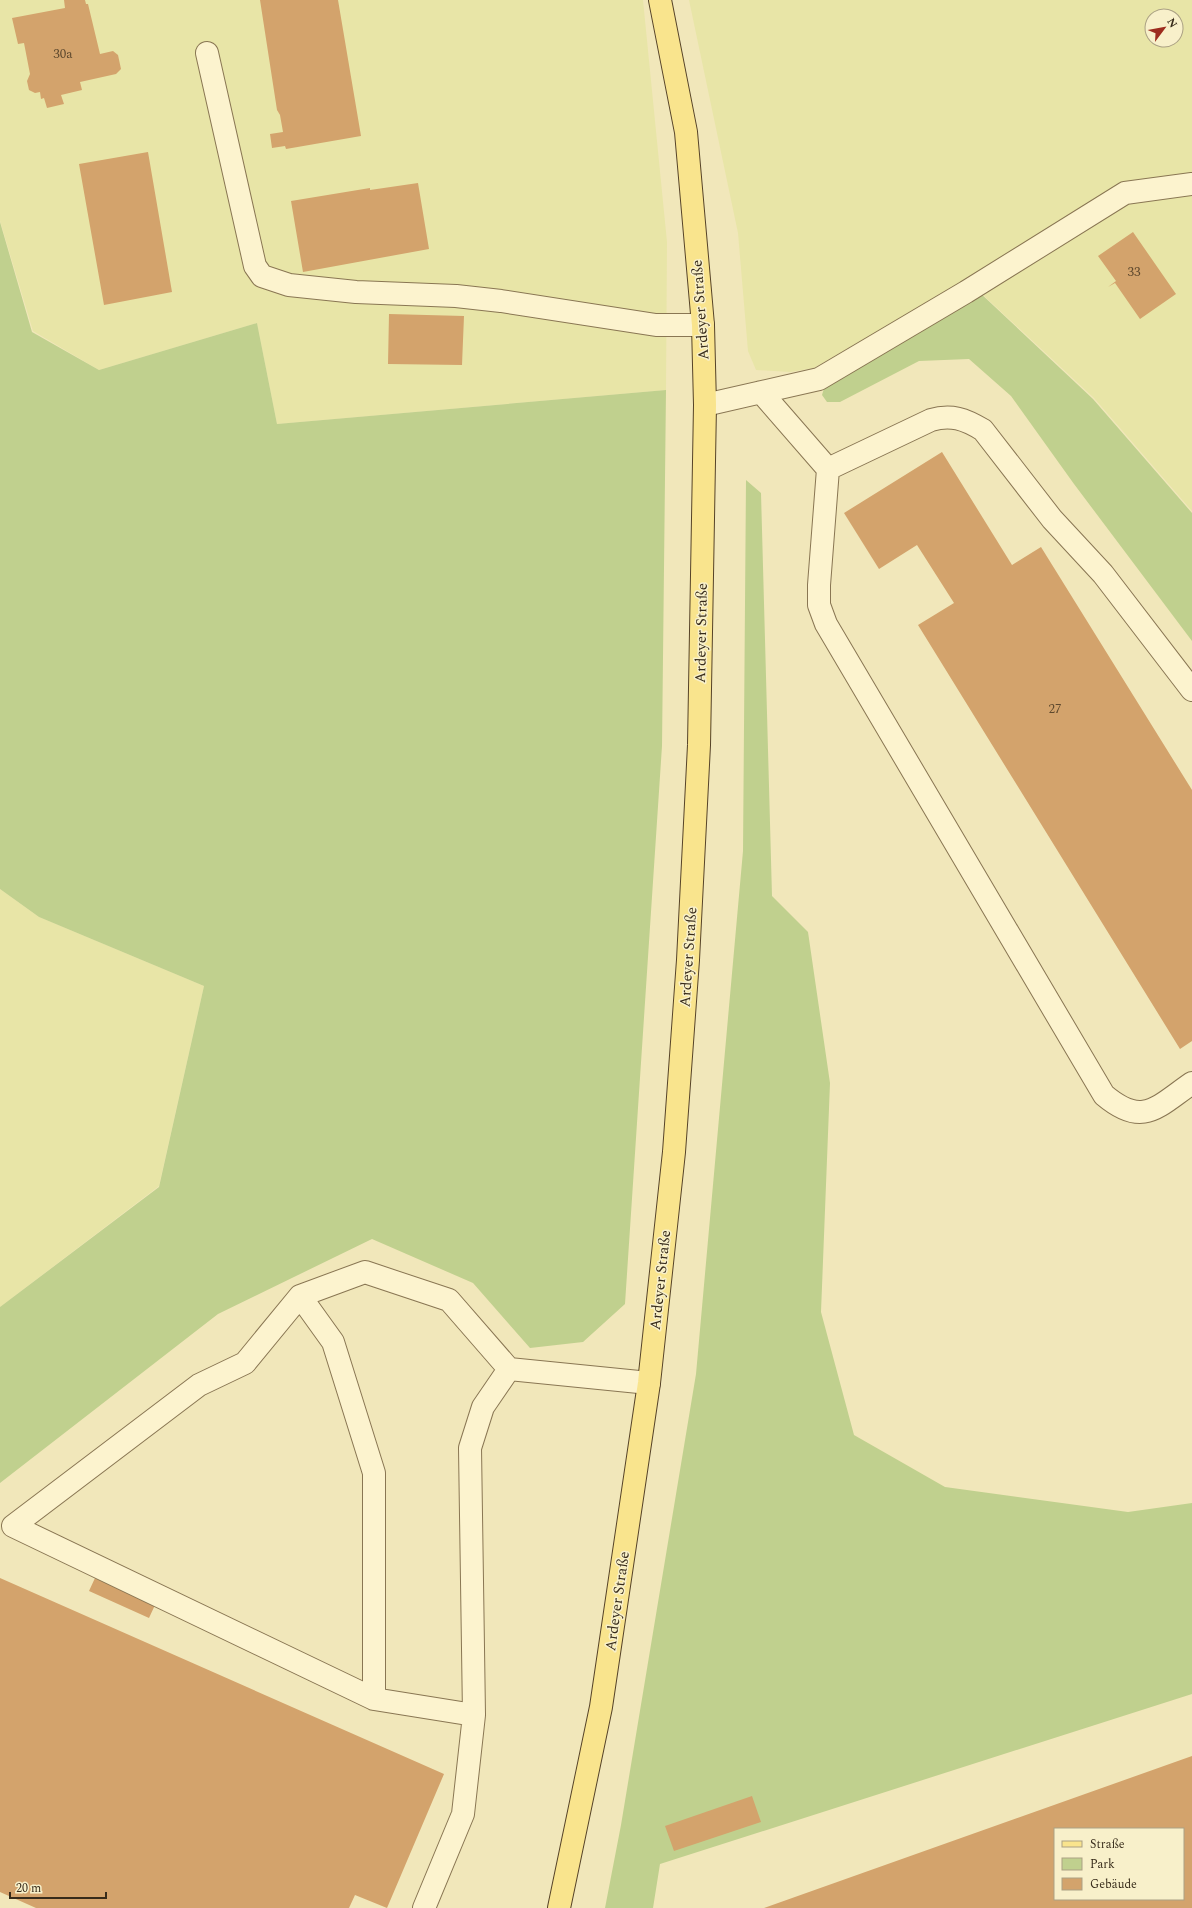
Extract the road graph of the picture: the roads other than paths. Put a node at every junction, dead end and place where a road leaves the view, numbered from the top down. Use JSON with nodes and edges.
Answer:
{"nodes":[{"id":1,"x":660,"y":0,"type":"edge"},
{"id":2,"x":207,"y":53,"type":"dead end"},
{"id":3,"x":1192,"y":184,"type":"edge"},
{"id":4,"x":703,"y":325,"type":"junction"},
{"id":5,"x":761,"y":392,"type":"junction"},
{"id":6,"x":705,"y":405,"type":"junction"},
{"id":7,"x":828,"y":469,"type":"junction"},
{"id":8,"x":1192,"y":690,"type":"edge"},
{"id":9,"x":1192,"y":1084,"type":"edge"},
{"id":10,"x":300,"y":1296,"type":"junction"},
{"id":11,"x":509,"y":1369,"type":"junction"},
{"id":12,"x":649,"y":1383,"type":"junction"},
{"id":13,"x":374,"y":1699,"type":"junction"},
{"id":14,"x":474,"y":1715,"type":"junction"},
{"id":15,"x":424,"y":1908,"type":"edge"},
{"id":16,"x":559,"y":1908,"type":"edge"}],
"edges":[{"from":1,"to":4,"type":"main road","name":"Ardeyer Straße"},
{"from":2,"to":4,"type":"lane"},
{"from":3,"to":5,"type":"lane"},
{"from":4,"to":6,"type":"main road","name":"Ardeyer Straße"},
{"from":5,"to":6,"type":"lane"},
{"from":5,"to":7,"type":"lane"},
{"from":6,"to":12,"type":"main road","name":"Ardeyer Straße"},
{"from":7,"to":8,"type":"lane"},
{"from":7,"to":9,"type":"lane"},
{"from":10,"to":11,"type":"lane"},
{"from":10,"to":13,"type":"lane"},
{"from":10,"to":13,"type":"lane"},
{"from":11,"to":12,"type":"lane"},
{"from":11,"to":14,"type":"lane"},
{"from":12,"to":16,"type":"main road","name":"Ardeyer Straße"},
{"from":13,"to":14,"type":"lane"},
{"from":14,"to":15,"type":"lane"}]}
